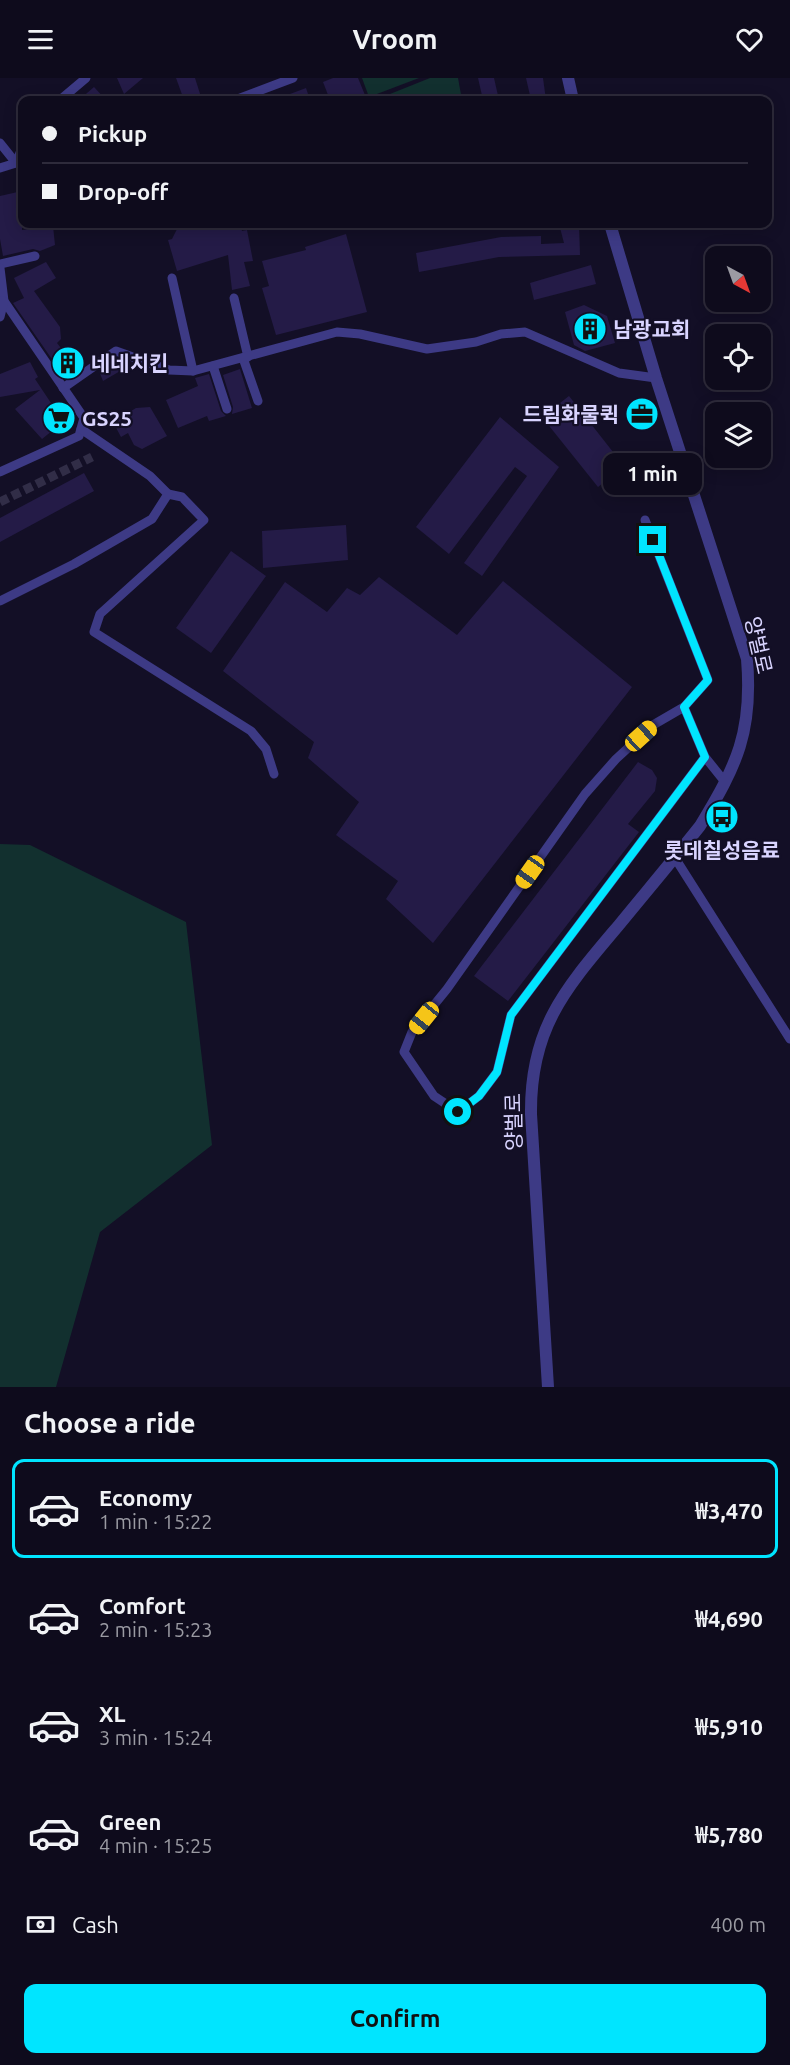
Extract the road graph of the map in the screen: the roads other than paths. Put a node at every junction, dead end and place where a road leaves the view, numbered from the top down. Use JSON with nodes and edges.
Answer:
{"nodes":[{"id":1,"x":86,"y":78,"type":"edge"},
{"id":2,"x":293,"y":78,"type":"edge"},
{"id":3,"x":568,"y":78,"type":"edge"},
{"id":4,"x":65,"y":96,"type":"edge"},
{"id":5,"x":246,"y":96,"type":"edge"},
{"id":6,"x":572,"y":96,"type":"edge"},
{"id":7,"x":0,"y":143,"type":"edge"},
{"id":8,"x":18,"y":162,"type":"edge"},
{"id":9,"x":18,"y":163,"type":"edge"},
{"id":10,"x":0,"y":168,"type":"edge"},
{"id":11,"x":610,"y":228,"type":"edge"},
{"id":12,"x":35,"y":256,"type":"dead end"},
{"id":13,"x":0,"y":266,"type":"edge"},
{"id":14,"x":171,"y":278,"type":"dead end"},
{"id":15,"x":234,"y":298,"type":"dead end"},
{"id":16,"x":2,"y":301,"type":"edge"},
{"id":17,"x":0,"y":317,"type":"edge"},
{"id":18,"x":245,"y":358,"type":"junction"},
{"id":19,"x":213,"y":366,"type":"junction"},
{"id":20,"x":193,"y":372,"type":"junction"},
{"id":21,"x":656,"y":378,"type":"junction"},
{"id":22,"x":63,"y":388,"type":"junction"},
{"id":23,"x":258,"y":401,"type":"dead end"},
{"id":24,"x":227,"y":409,"type":"dead end"},
{"id":25,"x":81,"y":429,"type":"junction"},
{"id":26,"x":0,"y":472,"type":"edge"},
{"id":27,"x":168,"y":494,"type":"junction"},
{"id":28,"x":645,"y":520,"type":"dead end"},
{"id":29,"x":0,"y":601,"type":"edge"},
{"id":30,"x":684,"y":707,"type":"junction"},
{"id":31,"x":705,"y":757,"type":"junction"},
{"id":32,"x":274,"y":774,"type":"dead end"},
{"id":33,"x":725,"y":782,"type":"junction"},
{"id":34,"x":675,"y":858,"type":"junction"},
{"id":35,"x":790,"y":1039,"type":"edge"},
{"id":36,"x":548,"y":1387,"type":"edge"}],
"edges":[{"from":1,"to":4,"type":"street"},
{"from":2,"to":5,"type":"street"},
{"from":3,"to":6,"type":"street"},
{"from":7,"to":8,"type":"street"},
{"from":9,"to":10,"type":"street"},
{"from":11,"to":21,"type":"street","name":"양벌로"},
{"from":12,"to":13,"type":"street"},
{"from":13,"to":16,"type":"street"},
{"from":14,"to":20,"type":"street"},
{"from":15,"to":18,"type":"street"},
{"from":16,"to":17,"type":"street"},
{"from":16,"to":22,"type":"street"},
{"from":18,"to":19,"type":"street"},
{"from":18,"to":21,"type":"street"},
{"from":18,"to":23,"type":"street"},
{"from":19,"to":20,"type":"street"},
{"from":19,"to":24,"type":"street"},
{"from":20,"to":22,"type":"street"},
{"from":21,"to":33,"type":"street","name":"양벌로"},
{"from":22,"to":25,"type":"street"},
{"from":25,"to":26,"type":"street"},
{"from":25,"to":27,"type":"street"},
{"from":27,"to":29,"type":"street"},
{"from":27,"to":32,"type":"street"},
{"from":28,"to":30,"type":"street"},
{"from":30,"to":31,"type":"street"},
{"from":30,"to":31,"type":"street"},
{"from":31,"to":33,"type":"street"},
{"from":33,"to":34,"type":"street","name":"양벌로"},
{"from":34,"to":35,"type":"street"},
{"from":34,"to":36,"type":"street","name":"양벌로"}]}
